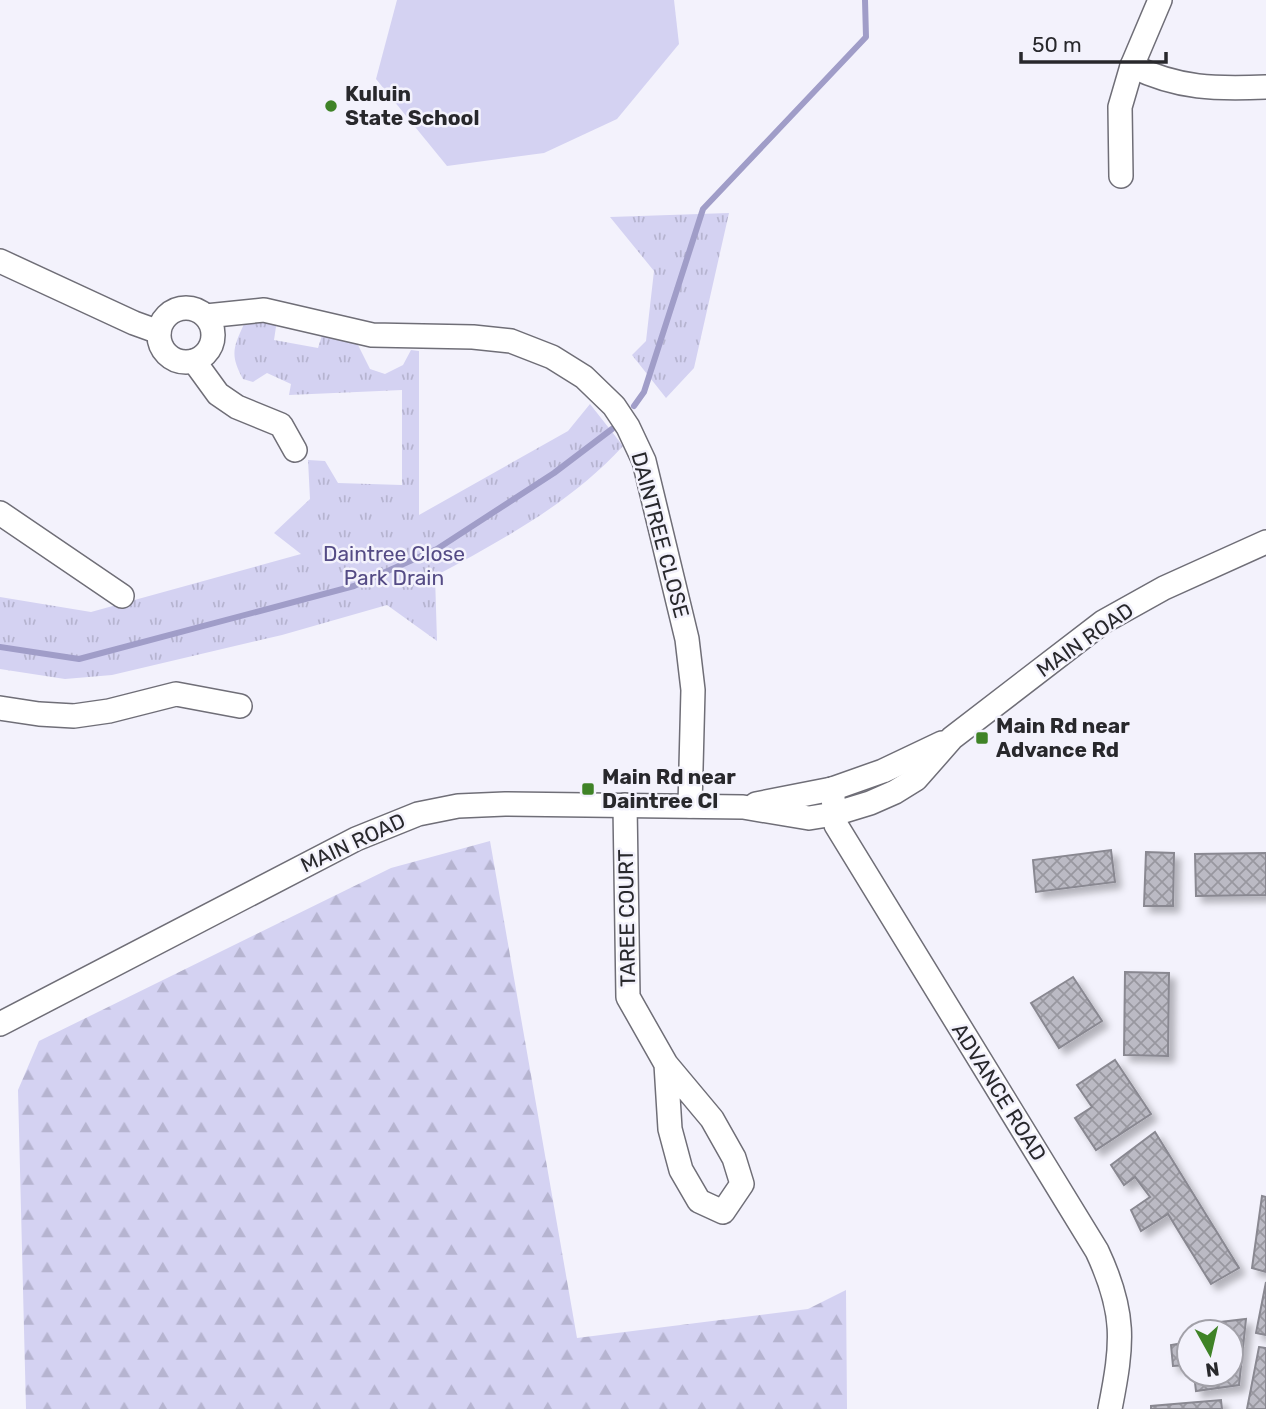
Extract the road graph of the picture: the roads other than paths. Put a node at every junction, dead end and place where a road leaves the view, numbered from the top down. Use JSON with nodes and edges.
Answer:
{"nodes":[{"id":1,"x":1160,"y":0,"type":"edge"},
{"id":2,"x":1132,"y":66,"type":"junction"},
{"id":3,"x":1266,"y":87,"type":"edge"},
{"id":4,"x":1121,"y":176,"type":"dead end"},
{"id":5,"x":0,"y":261,"type":"edge"},
{"id":6,"x":206,"y":316,"type":"junction"},
{"id":7,"x":159,"y":331,"type":"junction"},
{"id":8,"x":194,"y":361,"type":"junction"},
{"id":9,"x":295,"y":450,"type":"dead end"},
{"id":10,"x":0,"y":513,"type":"edge"},
{"id":11,"x":1266,"y":542,"type":"edge"},
{"id":12,"x":122,"y":596,"type":"dead end"},
{"id":13,"x":240,"y":706,"type":"dead end"},
{"id":14,"x":0,"y":708,"type":"edge"},
{"id":15,"x":952,"y":738,"type":"junction"},
{"id":16,"x":832,"y":789,"type":"junction"},
{"id":17,"x":625,"y":805,"type":"junction"},
{"id":18,"x":690,"y":806,"type":"junction"},
{"id":19,"x":743,"y":807,"type":"junction"},
{"id":20,"x":834,"y":814,"type":"junction"},
{"id":21,"x":0,"y":1024,"type":"edge"},
{"id":22,"x":666,"y":1064,"type":"junction"},
{"id":23,"x":1110,"y":1409,"type":"edge"}],
"edges":[{"from":1,"to":2,"type":"street"},
{"from":2,"to":3,"type":"street"},
{"from":2,"to":4,"type":"street"},
{"from":5,"to":7,"type":"street"},
{"from":6,"to":7,"type":"street"},
{"from":6,"to":8,"type":"street"},
{"from":6,"to":18,"type":"street","name":"DAINTREE CLOSE"},
{"from":7,"to":8,"type":"street"},
{"from":8,"to":9,"type":"street"},
{"from":10,"to":12,"type":"street"},
{"from":11,"to":15,"type":"street","name":"MAIN ROAD"},
{"from":13,"to":14,"type":"street"},
{"from":15,"to":16,"type":"street","name":"MAIN ROAD"},
{"from":15,"to":20,"type":"street","name":"MAIN ROAD"},
{"from":16,"to":19,"type":"street","name":"MAIN ROAD"},
{"from":16,"to":20,"type":"street","name":"ADVANCE ROAD"},
{"from":17,"to":18,"type":"street","name":"MAIN ROAD"},
{"from":17,"to":21,"type":"street","name":"MAIN ROAD"},
{"from":17,"to":22,"type":"street","name":"TAREE COURT"},
{"from":18,"to":19,"type":"street","name":"MAIN ROAD"},
{"from":19,"to":20,"type":"street","name":"MAIN ROAD"},
{"from":20,"to":23,"type":"street","name":"ADVANCE ROAD"},
{"from":22,"to":22,"type":"street","name":"TAREE COURT"}]}
